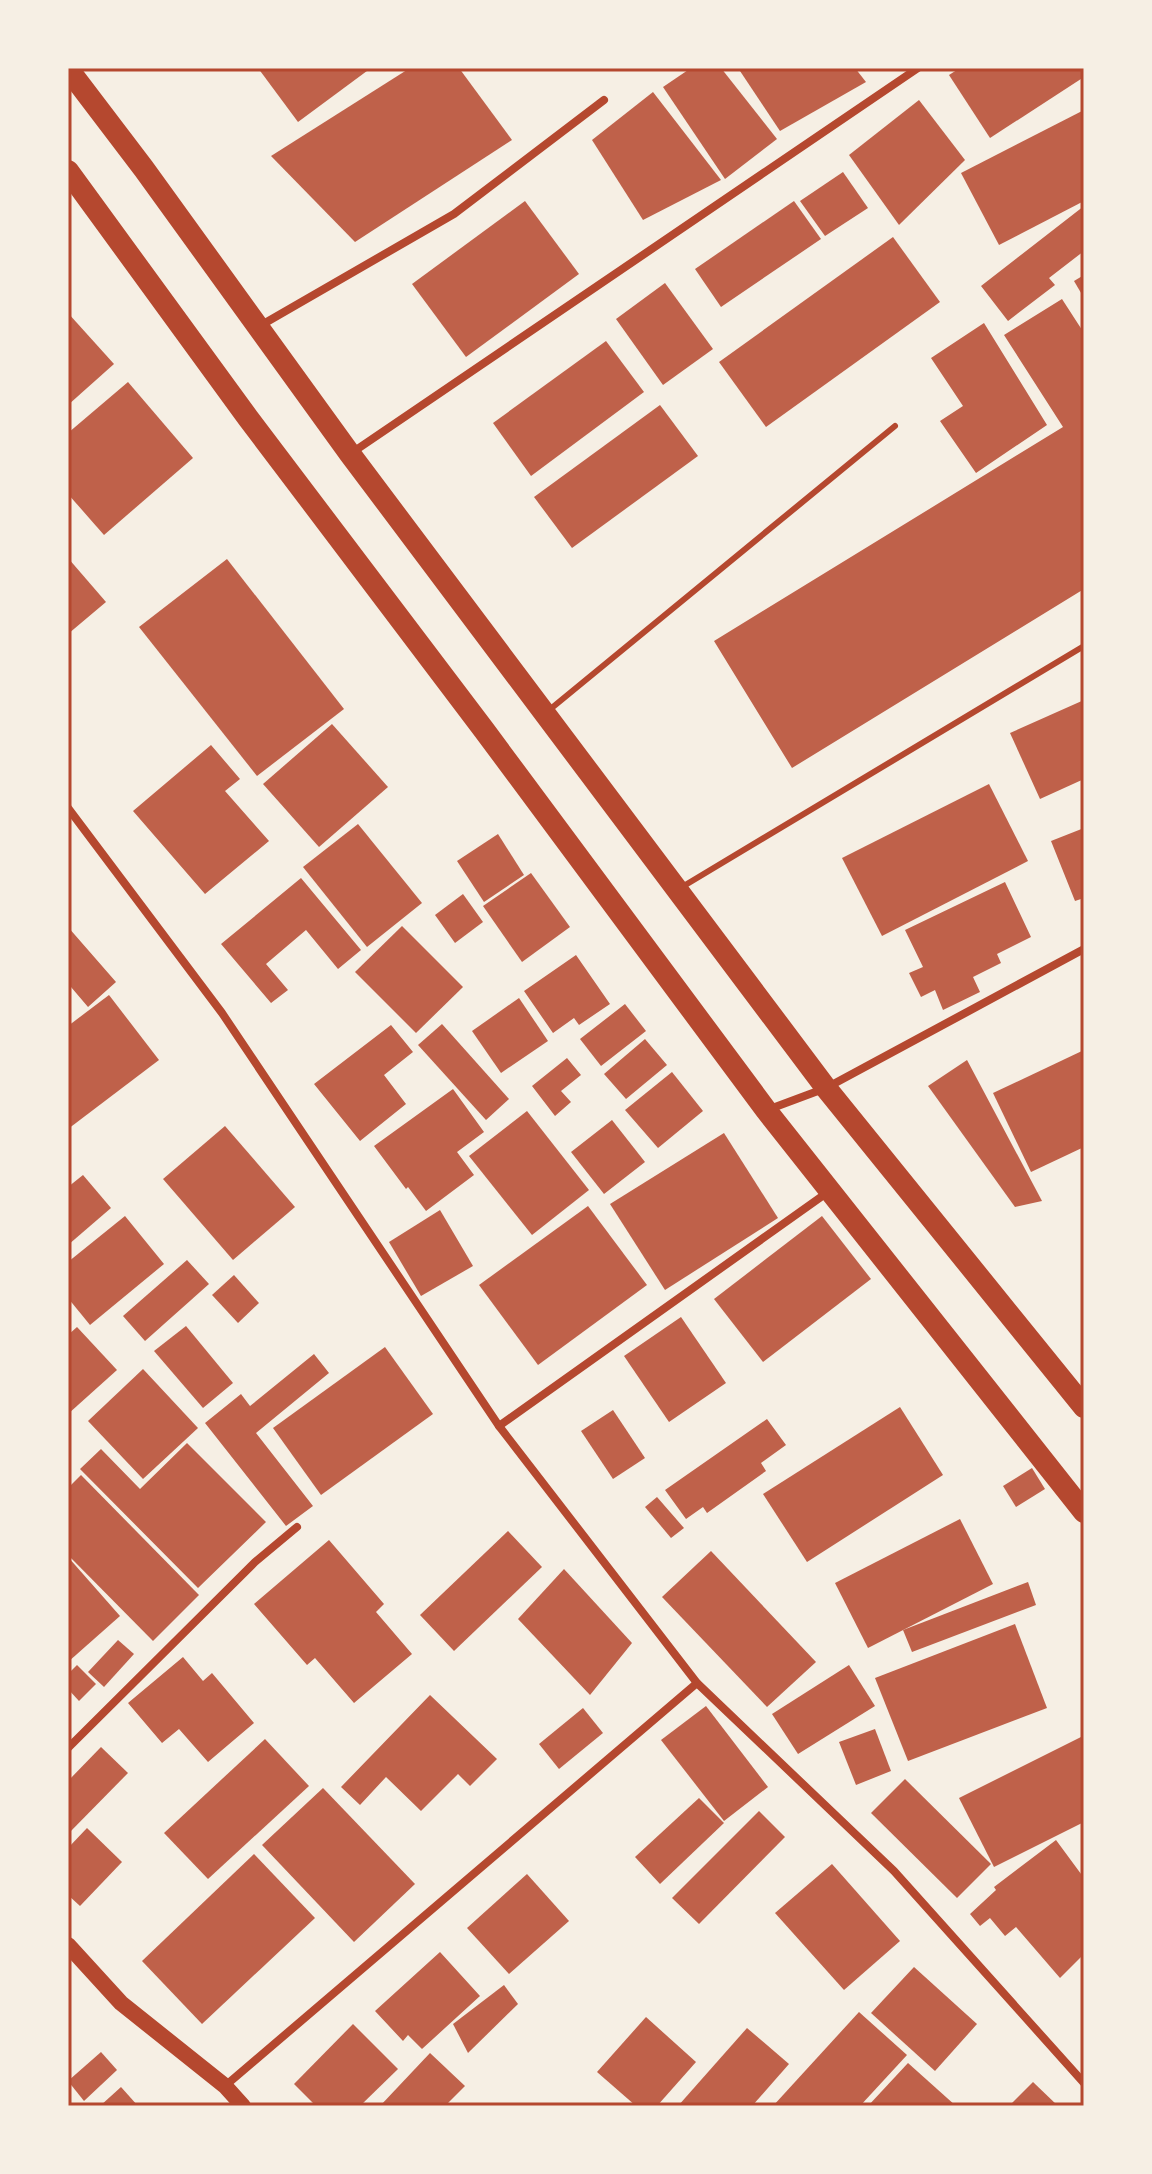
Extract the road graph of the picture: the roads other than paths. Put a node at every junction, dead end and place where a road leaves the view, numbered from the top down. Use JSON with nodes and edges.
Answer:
{"nodes":[{"id":1,"x":918,"y":68,"type":"edge"},
{"id":2,"x":68,"y":69,"type":"edge"},
{"id":3,"x":604,"y":100,"type":"dead end"},
{"id":4,"x":68,"y":171,"type":"edge"},
{"id":5,"x":257,"y":327,"type":"junction"},
{"id":6,"x":895,"y":426,"type":"dead end"},
{"id":7,"x":350,"y":454,"type":"junction"},
{"id":8,"x":1084,"y":646,"type":"edge"},
{"id":9,"x":545,"y":714,"type":"junction"},
{"id":10,"x":68,"y":808,"type":"edge"},
{"id":11,"x":677,"y":890,"type":"junction"},
{"id":12,"x":1084,"y":949,"type":"edge"},
{"id":13,"x":826,"y":1088,"type":"junction"},
{"id":14,"x":766,"y":1110,"type":"junction"},
{"id":15,"x":831,"y":1190,"type":"junction"},
{"id":16,"x":1084,"y":1407,"type":"edge"},
{"id":17,"x":499,"y":1426,"type":"junction"},
{"id":18,"x":1084,"y":1512,"type":"edge"},
{"id":19,"x":297,"y":1527,"type":"dead end"},
{"id":20,"x":697,"y":1683,"type":"junction"},
{"id":21,"x":68,"y":1748,"type":"edge"},
{"id":22,"x":68,"y":1945,"type":"edge"},
{"id":23,"x":1084,"y":2083,"type":"edge"},
{"id":24,"x":225,"y":2086,"type":"junction"},
{"id":25,"x":243,"y":2106,"type":"edge"}],
"edges":[{"from":1,"to":7,"type":"street"},
{"from":2,"to":5,"type":"highway"},
{"from":3,"to":5,"type":"street"},
{"from":4,"to":14,"type":"highway"},
{"from":5,"to":7,"type":"highway"},
{"from":6,"to":9,"type":"lane"},
{"from":7,"to":9,"type":"highway"},
{"from":8,"to":11,"type":"lane"},
{"from":9,"to":11,"type":"highway"},
{"from":10,"to":17,"type":"street"},
{"from":11,"to":13,"type":"highway"},
{"from":12,"to":13,"type":"street"},
{"from":13,"to":14,"type":"street"},
{"from":13,"to":16,"type":"highway"},
{"from":14,"to":15,"type":"highway"},
{"from":15,"to":17,"type":"street"},
{"from":15,"to":18,"type":"highway"},
{"from":17,"to":20,"type":"street"},
{"from":19,"to":21,"type":"street"},
{"from":20,"to":23,"type":"street"},
{"from":20,"to":24,"type":"street"},
{"from":22,"to":24,"type":"main road"},
{"from":24,"to":25,"type":"main road"}]}
